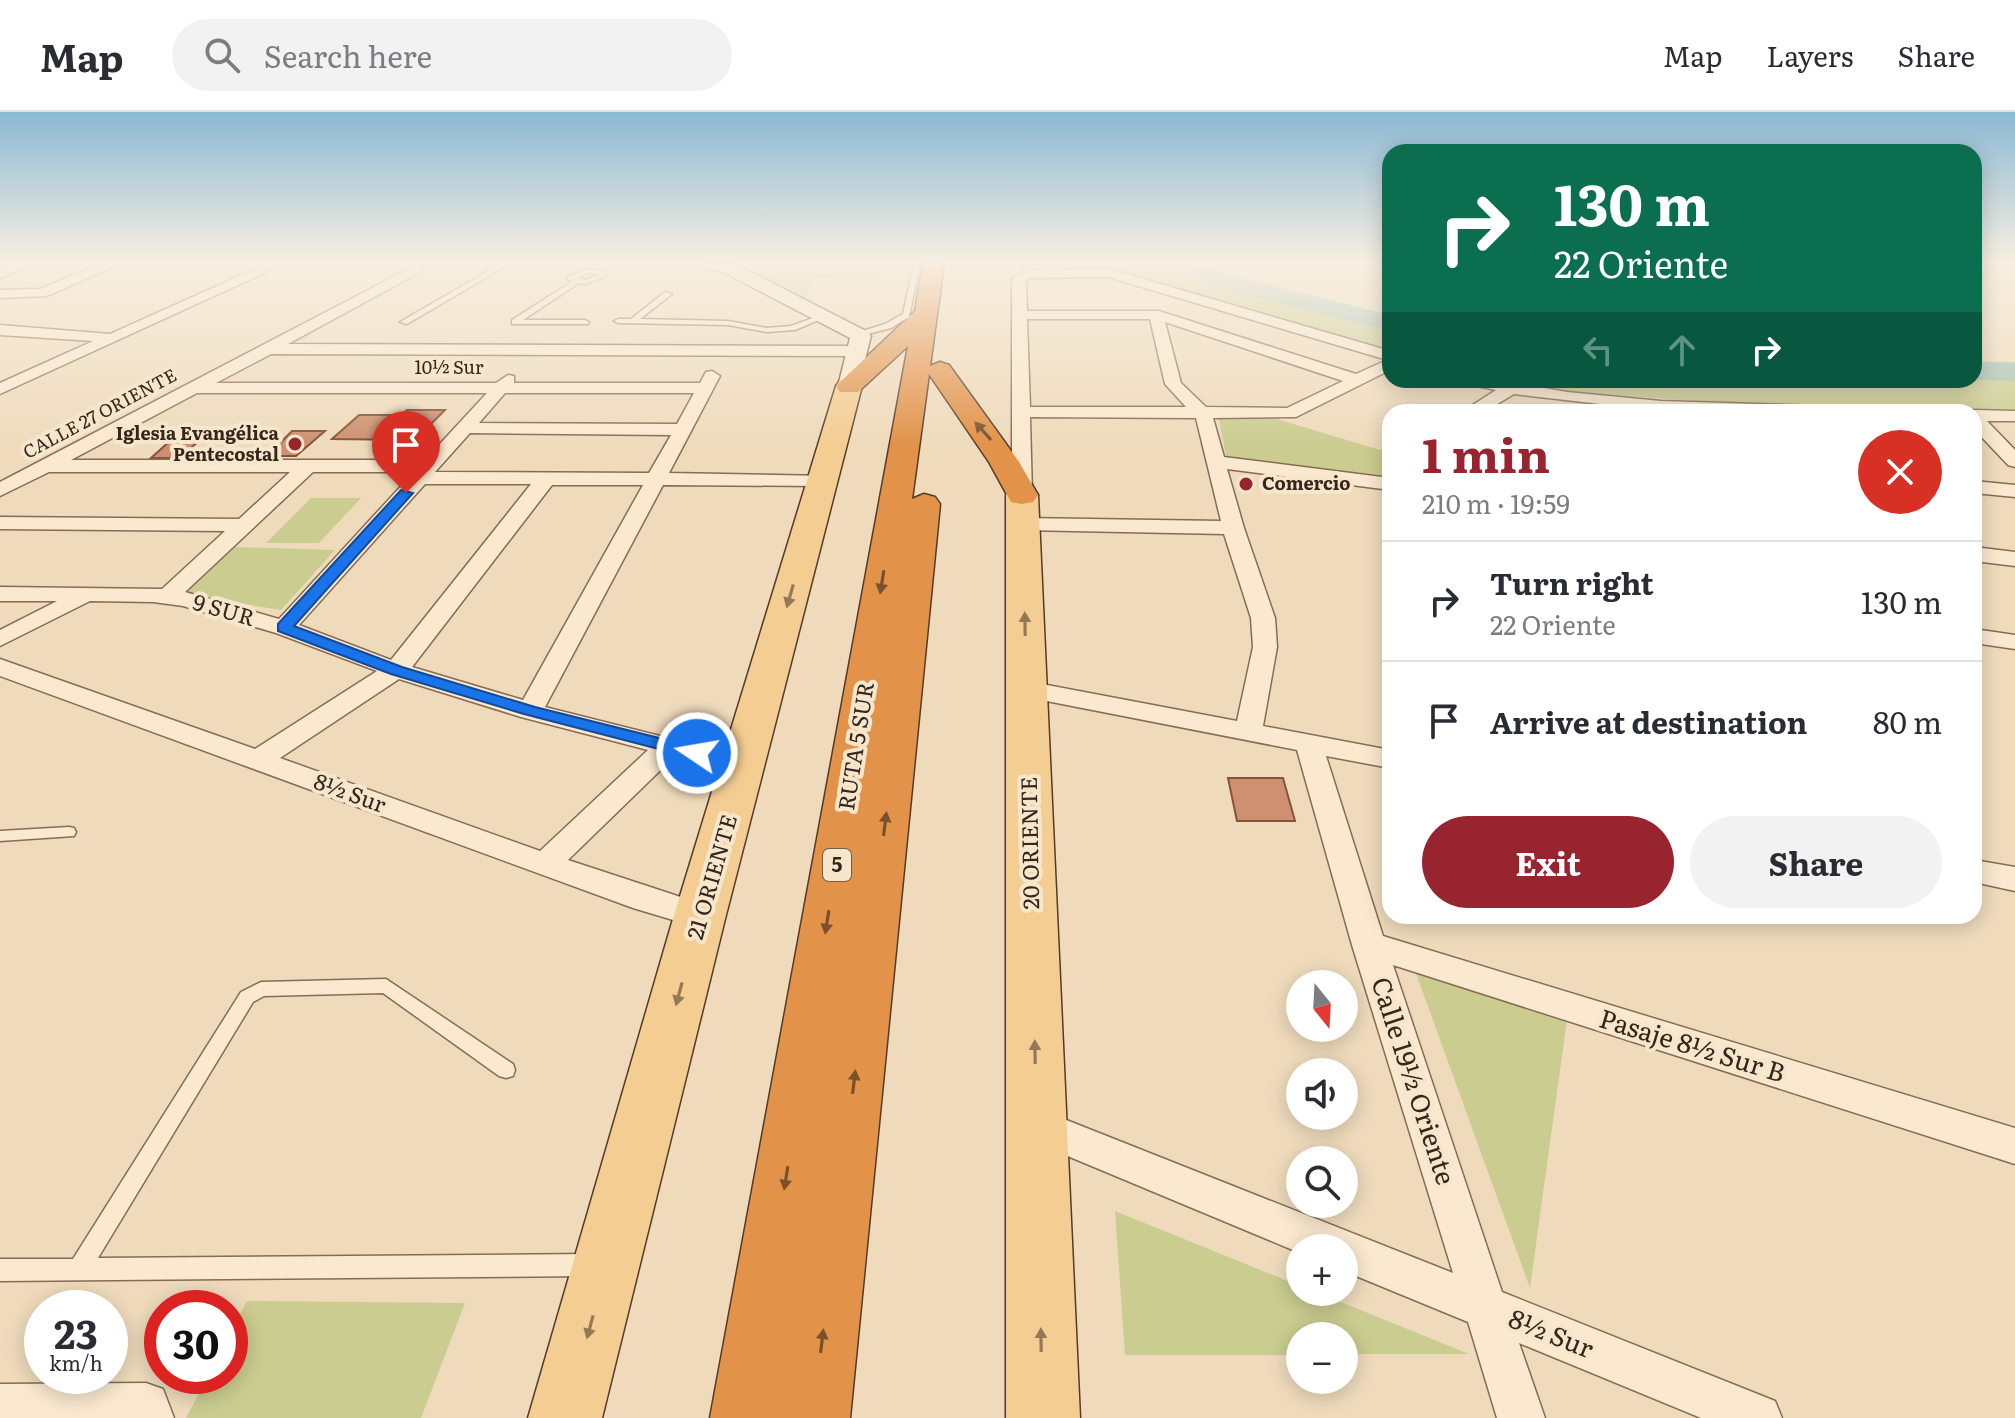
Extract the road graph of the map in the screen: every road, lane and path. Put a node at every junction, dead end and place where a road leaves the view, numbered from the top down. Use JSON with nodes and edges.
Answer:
{"nodes":[{"id":1,"x":144,"y":324,"type":"edge"},
{"id":2,"x":315,"y":324,"type":"edge"},
{"id":3,"x":733,"y":324,"type":"edge"},
{"id":4,"x":803,"y":324,"type":"edge"},
{"id":5,"x":830,"y":324,"type":"edge"},
{"id":6,"x":891,"y":324,"type":"edge"},
{"id":7,"x":916,"y":324,"type":"edge"},
{"id":8,"x":924,"y":324,"type":"edge"},
{"id":9,"x":946,"y":324,"type":"edge"},
{"id":10,"x":1019,"y":324,"type":"edge"},
{"id":11,"x":1158,"y":324,"type":"edge"},
{"id":12,"x":1186,"y":324,"type":"edge"},
{"id":13,"x":1284,"y":324,"type":"edge"},
{"id":14,"x":0,"y":330,"type":"edge"},
{"id":15,"x":113,"y":338,"type":"junction"},
{"id":16,"x":267,"y":349,"type":"junction"},
{"id":17,"x":535,"y":350,"type":"junction"},
{"id":18,"x":725,"y":350,"type":"junction"},
{"id":19,"x":1382,"y":354,"type":"edge"},
{"id":20,"x":856,"y":357,"type":"junction"},
{"id":21,"x":1382,"y":367,"type":"edge"},
{"id":22,"x":940,"y":370,"type":"junction"},
{"id":23,"x":1355,"y":379,"type":"junction"},
{"id":24,"x":193,"y":388,"type":"junction"},
{"id":25,"x":501,"y":388,"type":"junction"},
{"id":26,"x":705,"y":388,"type":"junction"},
{"id":27,"x":1506,"y":388,"type":"edge"},
{"id":28,"x":0,"y":389,"type":"edge"},
{"id":29,"x":1510,"y":389,"type":"junction"},
{"id":30,"x":1545,"y":394,"type":"junction"},
{"id":31,"x":1485,"y":404,"type":"edge"},
{"id":32,"x":1551,"y":404,"type":"edge"},
{"id":33,"x":1632,"y":404,"type":"edge"},
{"id":34,"x":1201,"y":411,"type":"junction"},
{"id":35,"x":1021,"y":412,"type":"junction"},
{"id":36,"x":1982,"y":416,"type":"edge"},
{"id":37,"x":2015,"y":416,"type":"edge"},
{"id":38,"x":1982,"y":425,"type":"edge"},
{"id":39,"x":464,"y":428,"type":"junction"},
{"id":40,"x":683,"y":430,"type":"junction"},
{"id":41,"x":2015,"y":461,"type":"edge"},
{"id":42,"x":1217,"y":462,"type":"junction"},
{"id":43,"x":45,"y":466,"type":"junction"},
{"id":44,"x":308,"y":466,"type":"junction"},
{"id":45,"x":425,"y":472,"type":"junction"},
{"id":46,"x":546,"y":479,"type":"junction"},
{"id":47,"x":657,"y":479,"type":"junction"},
{"id":48,"x":822,"y":480,"type":"junction"},
{"id":49,"x":1382,"y":483,"type":"edge"},
{"id":50,"x":1982,"y":488,"type":"edge"},
{"id":51,"x":0,"y":490,"type":"edge"},
{"id":52,"x":2015,"y":491,"type":"edge"},
{"id":53,"x":1022,"y":510,"type":"junction"},
{"id":54,"x":0,"y":523,"type":"edge"},
{"id":55,"x":242,"y":525,"type":"junction"},
{"id":56,"x":1233,"y":528,"type":"junction"},
{"id":57,"x":1982,"y":555,"type":"edge"},
{"id":58,"x":2015,"y":559,"type":"edge"},
{"id":59,"x":0,"y":594,"type":"edge"},
{"id":60,"x":88,"y":595,"type":"junction"},
{"id":61,"x":168,"y":596,"type":"junction"},
{"id":62,"x":284,"y":628,"type":"junction"},
{"id":63,"x":1982,"y":637,"type":"edge"},
{"id":64,"x":0,"y":639,"type":"edge"},
{"id":65,"x":2015,"y":642,"type":"edge"},
{"id":66,"x":0,"y":667,"type":"edge"},
{"id":67,"x":396,"y":670,"type":"junction"},
{"id":68,"x":1026,"y":689,"type":"junction"},
{"id":69,"x":530,"y":711,"type":"junction"},
{"id":70,"x":1248,"y":732,"type":"junction"},
{"id":71,"x":1309,"y":744,"type":"junction"},
{"id":72,"x":668,"y":747,"type":"junction"},
{"id":73,"x":745,"y":757,"type":"junction"},
{"id":74,"x":1382,"y":758,"type":"edge"},
{"id":75,"x":258,"y":760,"type":"junction"},
{"id":76,"x":69,"y":832,"type":"dead end"},
{"id":77,"x":0,"y":836,"type":"edge"},
{"id":78,"x":545,"y":864,"type":"junction"},
{"id":79,"x":699,"y":919,"type":"junction"},
{"id":80,"x":1369,"y":945,"type":"junction"},
{"id":81,"x":506,"y":1070,"type":"dead end"},
{"id":82,"x":1036,"y":1125,"type":"junction"},
{"id":83,"x":2015,"y":1146,"type":"edge"},
{"id":84,"x":1305,"y":1234,"type":"edge"},
{"id":85,"x":1358,"y":1255,"type":"edge"},
{"id":86,"x":607,"y":1265,"type":"junction"},
{"id":87,"x":79,"y":1269,"type":"junction"},
{"id":88,"x":0,"y":1270,"type":"edge"},
{"id":89,"x":1485,"y":1307,"type":"junction"},
{"id":90,"x":0,"y":1407,"type":"edge"},
{"id":91,"x":150,"y":1414,"type":"edge"},
{"id":92,"x":565,"y":1418,"type":"edge"},
{"id":93,"x":747,"y":1418,"type":"edge"},
{"id":94,"x":813,"y":1418,"type":"edge"},
{"id":95,"x":1043,"y":1418,"type":"edge"},
{"id":96,"x":1521,"y":1418,"type":"edge"},
{"id":97,"x":1758,"y":1418,"type":"edge"}],
"edges":[{"from":1,"to":15,"type":"street"},
{"from":2,"to":16,"type":"street","name":"CALLE 27 ORIENTE"},
{"from":3,"to":4,"type":"lane"},
{"from":5,"to":20,"type":"street"},
{"from":6,"to":20,"type":"lane"},
{"from":7,"to":20,"type":"highway"},
{"from":8,"to":93,"type":"highway","name":"RUTA 5 SUR","number":"5","one_way":true},
{"from":9,"to":22,"type":"highway","name":"RUTA 5 SUR","number":"5"},
{"from":10,"to":35,"type":"street","name":"20 ORIENTE"},
{"from":11,"to":34,"type":"street"},
{"from":12,"to":23,"type":"street"},
{"from":13,"to":19,"type":"street"},
{"from":14,"to":15,"type":"street"},
{"from":15,"to":28,"type":"street"},
{"from":16,"to":17,"type":"street"},
{"from":16,"to":24,"type":"street","name":"CALLE 27 ORIENTE"},
{"from":17,"to":18,"type":"street"},
{"from":17,"to":25,"type":"street"},
{"from":18,"to":20,"type":"street"},
{"from":18,"to":26,"type":"street"},
{"from":20,"to":48,"type":"main road","name":"21 ORIENTE"},
{"from":21,"to":23,"type":"street"},
{"from":53,"to":22,"type":"highway","one_way":true},
{"from":94,"to":22,"type":"highway","name":"RUTA 5 SUR","number":"5","one_way":true},
{"from":23,"to":34,"type":"street"},
{"from":24,"to":25,"type":"street","name":"10½ Sur"},
{"from":24,"to":43,"type":"street","name":"CALLE 27 ORIENTE"},
{"from":25,"to":26,"type":"street","name":"10½ Sur"},
{"from":25,"to":39,"type":"street"},
{"from":26,"to":40,"type":"street"},
{"from":27,"to":29,"type":"street"},
{"from":29,"to":30,"type":"street"},
{"from":29,"to":31,"type":"street"},
{"from":30,"to":32,"type":"street"},
{"from":30,"to":33,"type":"street"},
{"from":34,"to":35,"type":"street"},
{"from":34,"to":42,"type":"street"},
{"from":35,"to":53,"type":"street","name":"20 ORIENTE"},
{"from":36,"to":37,"type":"street"},
{"from":38,"to":41,"type":"street"},
{"from":39,"to":40,"type":"street"},
{"from":39,"to":45,"type":"street"},
{"from":40,"to":47,"type":"street"},
{"from":42,"to":49,"type":"street"},
{"from":42,"to":56,"type":"street"},
{"from":43,"to":44,"type":"street"},
{"from":43,"to":51,"type":"street","name":"CALLE 27 ORIENTE"},
{"from":44,"to":45,"type":"street"},
{"from":44,"to":55,"type":"street"},
{"from":45,"to":46,"type":"street"},
{"from":45,"to":62,"type":"street"},
{"from":46,"to":47,"type":"street"},
{"from":46,"to":67,"type":"street"},
{"from":47,"to":48,"type":"street"},
{"from":47,"to":69,"type":"street"},
{"from":48,"to":73,"type":"main road","name":"21 ORIENTE","one_way":true},
{"from":50,"to":52,"type":"street"},
{"from":53,"to":56,"type":"street"},
{"from":68,"to":53,"type":"main road","name":"20 ORIENTE","one_way":true},
{"from":54,"to":55,"type":"street"},
{"from":55,"to":61,"type":"street"},
{"from":56,"to":70,"type":"street"},
{"from":57,"to":58,"type":"street"},
{"from":59,"to":60,"type":"street","name":"9 SUR"},
{"from":60,"to":61,"type":"street","name":"9 SUR"},
{"from":60,"to":64,"type":"street"},
{"from":61,"to":62,"type":"street","name":"9 SUR"},
{"from":62,"to":67,"type":"street","name":"9 SUR"},
{"from":63,"to":65,"type":"street"},
{"from":66,"to":75,"type":"street","name":"8½ Sur"},
{"from":67,"to":69,"type":"street","name":"9 SUR"},
{"from":67,"to":75,"type":"street"},
{"from":68,"to":70,"type":"street"},
{"from":82,"to":68,"type":"main road","name":"20 ORIENTE","one_way":true},
{"from":69,"to":72,"type":"street","name":"9 SUR"},
{"from":70,"to":71,"type":"street"},
{"from":71,"to":74,"type":"street"},
{"from":71,"to":80,"type":"street","name":"Calle 19½ Oriente"},
{"from":72,"to":73,"type":"street","name":"9 SUR"},
{"from":72,"to":78,"type":"street"},
{"from":73,"to":79,"type":"main road","name":"21 ORIENTE"},
{"from":75,"to":78,"type":"street","name":"8½ Sur"},
{"from":76,"to":77,"type":"lane"},
{"from":78,"to":79,"type":"street","name":"8½ Sur"},
{"from":79,"to":86,"type":"main road","name":"21 ORIENTE","one_way":true},
{"from":80,"to":83,"type":"street","name":"Pasaje 8½ Sur B"},
{"from":80,"to":89,"type":"street","name":"Calle 19½ Oriente"},
{"from":81,"to":87,"type":"lane"},
{"from":82,"to":84,"type":"street","name":"8½ Sur"},
{"from":95,"to":82,"type":"main road","name":"20 ORIENTE","one_way":true},
{"from":85,"to":89,"type":"street","name":"8½ Sur"},
{"from":86,"to":87,"type":"lane"},
{"from":86,"to":92,"type":"main road","name":"21 ORIENTE","one_way":true},
{"from":87,"to":88,"type":"lane"},
{"from":89,"to":96,"type":"street","name":"Calle 19½ Oriente"},
{"from":89,"to":97,"type":"street","name":"8½ Sur"},
{"from":90,"to":91,"type":"street"}]}
